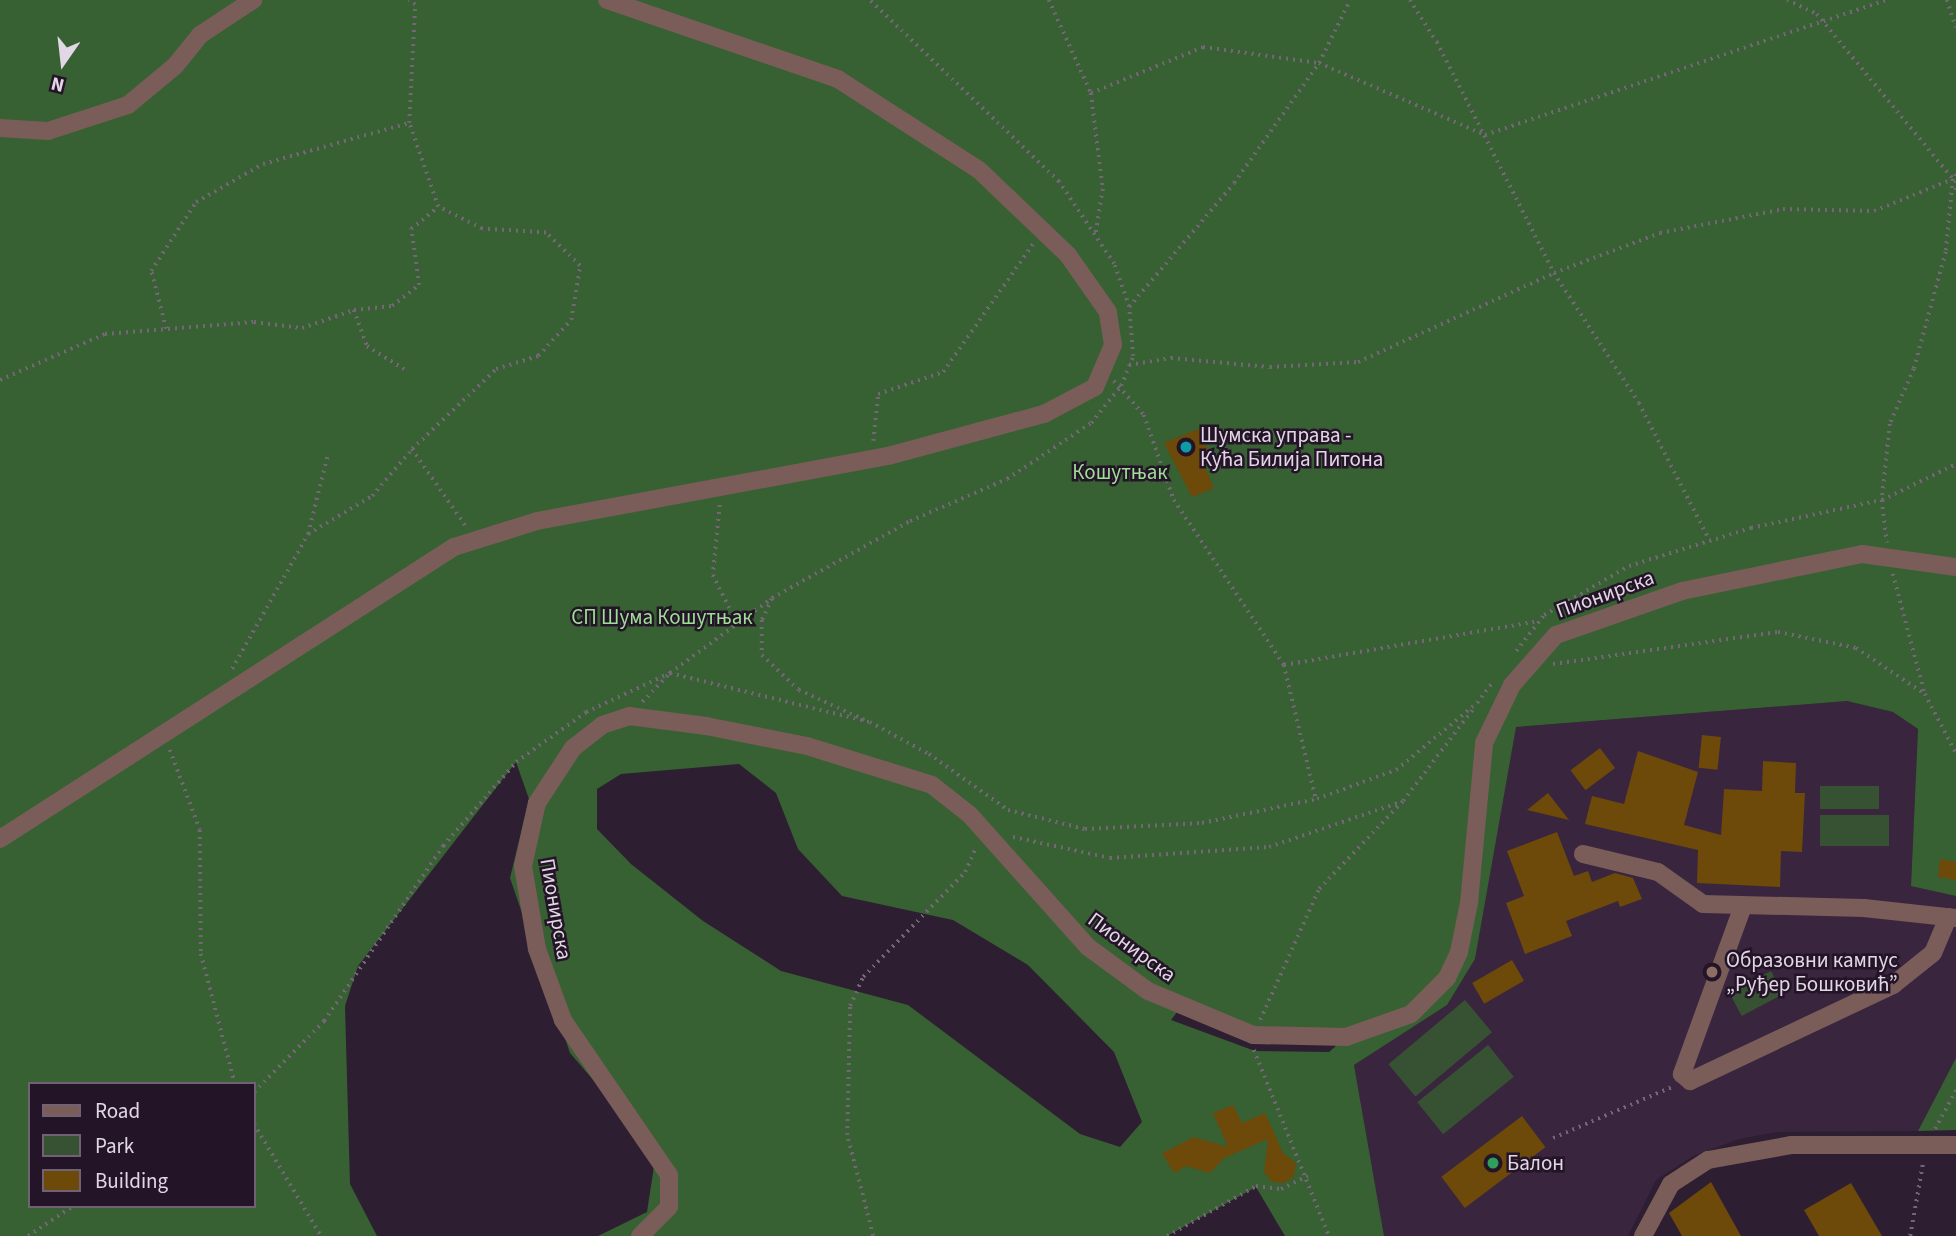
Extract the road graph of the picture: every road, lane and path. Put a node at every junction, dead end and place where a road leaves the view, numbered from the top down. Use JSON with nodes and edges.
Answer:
{"nodes":[{"id":1,"x":253,"y":0,"type":"edge"},
{"id":2,"x":409,"y":0,"type":"edge"},
{"id":3,"x":607,"y":0,"type":"edge"},
{"id":4,"x":869,"y":0,"type":"edge"},
{"id":5,"x":1049,"y":0,"type":"edge"},
{"id":6,"x":1350,"y":0,"type":"edge"},
{"id":7,"x":1410,"y":0,"type":"edge"},
{"id":8,"x":1787,"y":0,"type":"edge"},
{"id":9,"x":1887,"y":0,"type":"edge"},
{"id":10,"x":1947,"y":0,"type":"edge"},
{"id":11,"x":1824,"y":24,"type":"junction"},
{"id":12,"x":1956,"y":26,"type":"edge"},
{"id":13,"x":1319,"y":63,"type":"junction"},
{"id":14,"x":1091,"y":93,"type":"junction"},
{"id":15,"x":409,"y":123,"type":"junction"},
{"id":16,"x":0,"y":128,"type":"edge"},
{"id":17,"x":1485,"y":135,"type":"junction"},
{"id":18,"x":1956,"y":174,"type":"edge"},
{"id":19,"x":1953,"y":179,"type":"junction"},
{"id":20,"x":1956,"y":192,"type":"edge"},
{"id":21,"x":438,"y":207,"type":"junction"},
{"id":22,"x":1042,"y":231,"type":"junction"},
{"id":23,"x":1096,"y":234,"type":"junction"},
{"id":24,"x":1553,"y":273,"type":"junction"},
{"id":25,"x":1129,"y":307,"type":"junction"},
{"id":26,"x":354,"y":310,"type":"junction"},
{"id":27,"x":166,"y":329,"type":"junction"},
{"id":28,"x":1129,"y":365,"type":"junction"},
{"id":29,"x":404,"y":369,"type":"dead end"},
{"id":30,"x":0,"y":380,"type":"edge"},
{"id":31,"x":1121,"y":386,"type":"junction"},
{"id":32,"x":412,"y":449,"type":"junction"},
{"id":33,"x":327,"y":457,"type":"dead end"},
{"id":34,"x":870,"y":460,"type":"junction"},
{"id":35,"x":1956,"y":464,"type":"edge"},
{"id":36,"x":721,"y":485,"type":"junction"},
{"id":37,"x":1882,"y":500,"type":"junction"},
{"id":38,"x":308,"y":534,"type":"junction"},
{"id":39,"x":479,"y":539,"type":"junction"},
{"id":40,"x":1709,"y":539,"type":"junction"},
{"id":41,"x":1889,"y":556,"type":"junction"},
{"id":42,"x":1956,"y":567,"type":"edge"},
{"id":43,"x":772,"y":598,"type":"junction"},
{"id":44,"x":1539,"y":621,"type":"junction"},
{"id":45,"x":737,"y":623,"type":"junction"},
{"id":46,"x":1516,"y":664,"type":"junction"},
{"id":47,"x":1284,"y":665,"type":"junction"},
{"id":48,"x":1500,"y":672,"type":"dead end"},
{"id":49,"x":670,"y":673,"type":"junction"},
{"id":50,"x":1924,"y":694,"type":"junction"},
{"id":51,"x":215,"y":699,"type":"junction"},
{"id":52,"x":1477,"y":703,"type":"junction"},
{"id":53,"x":629,"y":716,"type":"junction"},
{"id":54,"x":870,"y":722,"type":"junction"},
{"id":55,"x":163,"y":730,"type":"junction"},
{"id":56,"x":1956,"y":753,"type":"edge"},
{"id":57,"x":959,"y":775,"type":"junction"},
{"id":58,"x":964,"y":786,"type":"dead end"},
{"id":59,"x":1317,"y":799,"type":"junction"},
{"id":60,"x":1402,"y":801,"type":"junction"},
{"id":61,"x":983,"y":830,"type":"junction"},
{"id":62,"x":0,"y":839,"type":"edge"},
{"id":63,"x":1583,"y":854,"type":"dead end"},
{"id":64,"x":1743,"y":905,"type":"junction"},
{"id":65,"x":1952,"y":917,"type":"edge"},
{"id":66,"x":1253,"y":1035,"type":"junction"},
{"id":67,"x":1682,"y":1074,"type":"junction"},
{"id":68,"x":234,"y":1082,"type":"edge"},
{"id":69,"x":256,"y":1090,"type":"edge"},
{"id":70,"x":1956,"y":1090,"type":"edge"},
{"id":71,"x":256,"y":1127,"type":"edge"},
{"id":72,"x":1553,"y":1138,"type":"dead end"},
{"id":73,"x":1926,"y":1145,"type":"junction"},
{"id":74,"x":1956,"y":1145,"type":"edge"},
{"id":75,"x":1308,"y":1176,"type":"junction"},
{"id":76,"x":70,"y":1208,"type":"edge"},
{"id":77,"x":28,"y":1236,"type":"edge"},
{"id":78,"x":321,"y":1236,"type":"edge"},
{"id":79,"x":640,"y":1236,"type":"edge"},
{"id":80,"x":873,"y":1236,"type":"edge"},
{"id":81,"x":1167,"y":1236,"type":"edge"},
{"id":82,"x":1329,"y":1236,"type":"edge"},
{"id":83,"x":1643,"y":1236,"type":"edge"},
{"id":84,"x":1910,"y":1236,"type":"edge"}],
"edges":[{"from":1,"to":16,"type":"street"},
{"from":2,"to":15,"type":"path"},
{"from":3,"to":22,"type":"street"},
{"from":4,"to":23,"type":"path"},
{"from":5,"to":14,"type":"path"},
{"from":6,"to":13,"type":"path"},
{"from":7,"to":17,"type":"path"},
{"from":8,"to":11,"type":"path"},
{"from":9,"to":11,"type":"path"},
{"from":10,"to":12,"type":"path"},
{"from":11,"to":17,"type":"path"},
{"from":11,"to":19,"type":"path"},
{"from":13,"to":14,"type":"path"},
{"from":13,"to":17,"type":"path"},
{"from":13,"to":25,"type":"path"},
{"from":14,"to":23,"type":"path"},
{"from":15,"to":21,"type":"path"},
{"from":15,"to":27,"type":"path"},
{"from":17,"to":24,"type":"path"},
{"from":18,"to":19,"type":"path"},
{"from":19,"to":20,"type":"path"},
{"from":19,"to":24,"type":"path"},
{"from":19,"to":37,"type":"path"},
{"from":21,"to":26,"type":"path"},
{"from":21,"to":32,"type":"path"},
{"from":22,"to":34,"type":"path"},
{"from":22,"to":34,"type":"street"},
{"from":23,"to":25,"type":"path"},
{"from":24,"to":28,"type":"path"},
{"from":24,"to":40,"type":"path"},
{"from":25,"to":28,"type":"path"},
{"from":26,"to":27,"type":"path"},
{"from":26,"to":29,"type":"path"},
{"from":27,"to":30,"type":"path"},
{"from":28,"to":31,"type":"path"},
{"from":31,"to":43,"type":"path"},
{"from":31,"to":47,"type":"path"},
{"from":32,"to":38,"type":"path"},
{"from":32,"to":39,"type":"path"},
{"from":33,"to":38,"type":"path"},
{"from":34,"to":36,"type":"street"},
{"from":35,"to":37,"type":"path"},
{"from":36,"to":39,"type":"street"},
{"from":36,"to":45,"type":"path"},
{"from":37,"to":40,"type":"path"},
{"from":37,"to":41,"type":"path"},
{"from":38,"to":51,"type":"path"},
{"from":39,"to":51,"type":"street"},
{"from":40,"to":44,"type":"path"},
{"from":41,"to":42,"type":"street","name":"Пионирска"},
{"from":41,"to":46,"type":"street","name":"Пионирска"},
{"from":41,"to":50,"type":"path"},
{"from":43,"to":45,"type":"path"},
{"from":43,"to":54,"type":"path"},
{"from":44,"to":46,"type":"path"},
{"from":44,"to":47,"type":"path"},
{"from":45,"to":49,"type":"path"},
{"from":46,"to":50,"type":"path"},
{"from":46,"to":66,"type":"street","name":"Пионирска"},
{"from":47,"to":59,"type":"path"},
{"from":48,"to":52,"type":"path"},
{"from":49,"to":53,"type":"path"},
{"from":49,"to":54,"type":"path"},
{"from":49,"to":69,"type":"path"},
{"from":50,"to":56,"type":"path"},
{"from":51,"to":55,"type":"street"},
{"from":52,"to":59,"type":"path"},
{"from":52,"to":60,"type":"path"},
{"from":53,"to":61,"type":"street","name":"Пионирска"},
{"from":53,"to":79,"type":"street","name":"Пионирска"},
{"from":54,"to":57,"type":"path"},
{"from":55,"to":62,"type":"street"},
{"from":55,"to":68,"type":"path"},
{"from":57,"to":58,"type":"path"},
{"from":57,"to":59,"type":"path"},
{"from":60,"to":61,"type":"path"},
{"from":60,"to":66,"type":"path"},
{"from":61,"to":66,"type":"street","name":"Пионирска"},
{"from":61,"to":80,"type":"path"},
{"from":63,"to":64,"type":"street"},
{"from":64,"to":65,"type":"street"},
{"from":64,"to":67,"type":"street"},
{"from":65,"to":67,"type":"street"},
{"from":66,"to":75,"type":"path"},
{"from":67,"to":72,"type":"path"},
{"from":70,"to":73,"type":"path"},
{"from":71,"to":78,"type":"path"},
{"from":73,"to":74,"type":"street"},
{"from":73,"to":83,"type":"street"},
{"from":73,"to":84,"type":"path"},
{"from":75,"to":81,"type":"path"},
{"from":75,"to":82,"type":"path"},
{"from":76,"to":77,"type":"path"}]}
